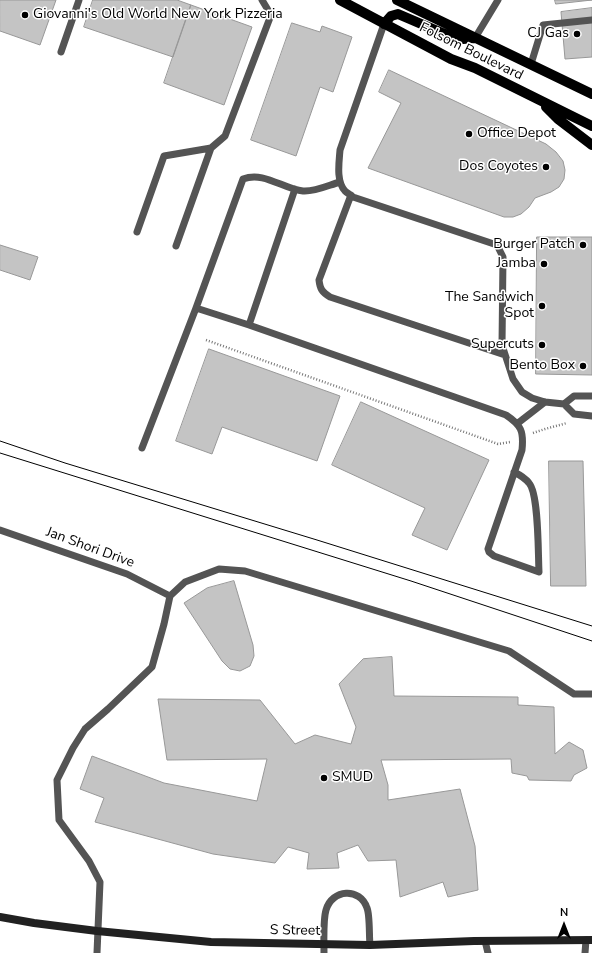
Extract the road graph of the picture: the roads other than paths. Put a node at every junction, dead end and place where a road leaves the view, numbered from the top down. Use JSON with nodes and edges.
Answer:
{"nodes":[{"id":1,"x":79,"y":0,"type":"edge"},
{"id":2,"x":262,"y":0,"type":"edge"},
{"id":3,"x":340,"y":0,"type":"edge"},
{"id":4,"x":397,"y":0,"type":"edge"},
{"id":5,"x":498,"y":0,"type":"edge"},
{"id":6,"x":592,"y":20,"type":"edge"},
{"id":7,"x":384,"y":24,"type":"junction"},
{"id":8,"x":476,"y":38,"type":"junction"},
{"id":9,"x":61,"y":52,"type":"dead end"},
{"id":10,"x":531,"y":64,"type":"junction"},
{"id":11,"x":592,"y":94,"type":"edge"},
{"id":12,"x":540,"y":101,"type":"junction"},
{"id":13,"x":592,"y":126,"type":"edge"},
{"id":14,"x":592,"y":145,"type":"edge"},
{"id":15,"x":211,"y":148,"type":"junction"},
{"id":16,"x":340,"y":182,"type":"junction"},
{"id":17,"x":294,"y":189,"type":"junction"},
{"id":18,"x":351,"y":195,"type":"junction"},
{"id":19,"x":137,"y":232,"type":"dead end"},
{"id":20,"x":176,"y":246,"type":"dead end"},
{"id":21,"x":196,"y":308,"type":"junction"},
{"id":22,"x":249,"y":325,"type":"junction"},
{"id":23,"x":505,"y":355,"type":"junction"},
{"id":24,"x":592,"y":396,"type":"edge"},
{"id":25,"x":546,"y":402,"type":"junction"},
{"id":26,"x":564,"y":404,"type":"junction"},
{"id":27,"x":592,"y":416,"type":"edge"},
{"id":28,"x":518,"y":423,"type":"junction"},
{"id":29,"x":142,"y":448,"type":"dead end"},
{"id":30,"x":514,"y":472,"type":"junction"},
{"id":31,"x":0,"y":530,"type":"edge"},
{"id":32,"x":170,"y":596,"type":"junction"},
{"id":33,"x":592,"y":694,"type":"edge"},
{"id":34,"x":0,"y":917,"type":"edge"},
{"id":35,"x":98,"y":931,"type":"junction"},
{"id":36,"x":589,"y":940,"type":"edge"},
{"id":37,"x":485,"y":941,"type":"junction"},
{"id":38,"x":370,"y":945,"type":"junction"},
{"id":39,"x":324,"y":949,"type":"edge"},
{"id":40,"x":97,"y":953,"type":"edge"},
{"id":41,"x":488,"y":953,"type":"edge"},
{"id":42,"x":585,"y":953,"type":"edge"}],
"edges":[{"from":1,"to":9,"type":"lane"},
{"from":2,"to":15,"type":"lane"},
{"from":3,"to":7,"type":"main road","name":"Folsom Boulevard"},
{"from":4,"to":8,"type":"main road","name":"Folsom Boulevard"},
{"from":5,"to":8,"type":"lane"},
{"from":6,"to":10,"type":"lane"},
{"from":7,"to":8,"type":"main road"},
{"from":7,"to":12,"type":"main road","name":"Folsom Boulevard"},
{"from":7,"to":16,"type":"lane"},
{"from":8,"to":10,"type":"main road","name":"Folsom Boulevard"},
{"from":10,"to":11,"type":"main road","name":"Folsom Boulevard"},
{"from":12,"to":13,"type":"main road","name":"Folsom Boulevard"},
{"from":12,"to":14,"type":"main road"},
{"from":15,"to":19,"type":"lane"},
{"from":15,"to":20,"type":"lane"},
{"from":16,"to":17,"type":"lane"},
{"from":16,"to":18,"type":"lane"},
{"from":17,"to":21,"type":"lane"},
{"from":17,"to":22,"type":"lane"},
{"from":18,"to":23,"type":"lane"},
{"from":18,"to":23,"type":"lane"},
{"from":21,"to":22,"type":"lane"},
{"from":21,"to":29,"type":"lane"},
{"from":22,"to":28,"type":"lane"},
{"from":23,"to":25,"type":"lane"},
{"from":24,"to":26,"type":"lane"},
{"from":25,"to":26,"type":"lane"},
{"from":25,"to":28,"type":"lane"},
{"from":26,"to":27,"type":"lane"},
{"from":28,"to":30,"type":"lane"},
{"from":30,"to":30,"type":"lane"},
{"from":31,"to":32,"type":"lane","name":"Jan Shori Drive"},
{"from":32,"to":33,"type":"lane"},
{"from":32,"to":35,"type":"lane"},
{"from":34,"to":35,"type":"street","name":"S Street"},
{"from":35,"to":39,"type":"street","name":"S Street"},
{"from":35,"to":40,"type":"lane"},
{"from":36,"to":37,"type":"street","name":"S Street"},
{"from":36,"to":42,"type":"lane"},
{"from":37,"to":38,"type":"street","name":"S Street"},
{"from":37,"to":41,"type":"lane"},
{"from":38,"to":39,"type":"street","name":"S Street"},
{"from":38,"to":39,"type":"lane"}]}
